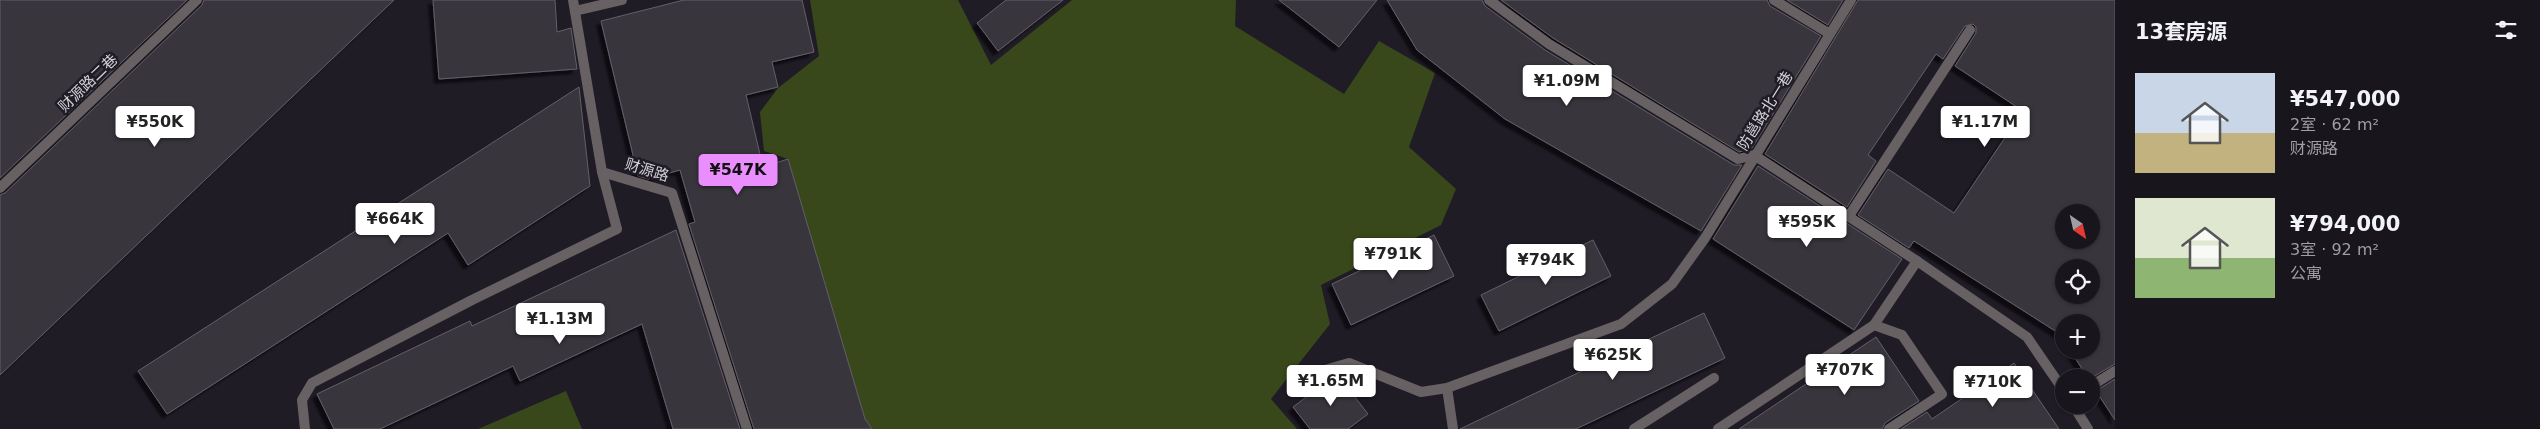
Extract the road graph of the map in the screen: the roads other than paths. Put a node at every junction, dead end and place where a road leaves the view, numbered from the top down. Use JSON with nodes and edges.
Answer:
{"nodes":[{"id":1,"x":197,"y":0,"type":"edge"},
{"id":2,"x":573,"y":0,"type":"edge"},
{"id":3,"x":622,"y":0,"type":"edge"},
{"id":4,"x":1490,"y":0,"type":"edge"},
{"id":5,"x":1774,"y":0,"type":"edge"},
{"id":6,"x":1851,"y":0,"type":"edge"},
{"id":7,"x":575,"y":11,"type":"junction"},
{"id":8,"x":1970,"y":30,"type":"dead end"},
{"id":9,"x":1830,"y":34,"type":"junction"},
{"id":10,"x":1754,"y":155,"type":"junction"},
{"id":11,"x":602,"y":172,"type":"junction"},
{"id":12,"x":0,"y":188,"type":"edge"},
{"id":13,"x":1849,"y":216,"type":"junction"},
{"id":14,"x":1917,"y":261,"type":"junction"},
{"id":15,"x":1874,"y":325,"type":"junction"},
{"id":16,"x":2115,"y":372,"type":"edge"},
{"id":17,"x":1311,"y":374,"type":"dead end"},
{"id":18,"x":1714,"y":378,"type":"dead end"},
{"id":19,"x":2055,"y":378,"type":"edge"},
{"id":20,"x":2100,"y":381,"type":"edge"},
{"id":21,"x":1447,"y":388,"type":"junction"},
{"id":22,"x":2078,"y":414,"type":"edge"},
{"id":23,"x":2087,"y":428,"type":"edge"},
{"id":24,"x":305,"y":429,"type":"edge"},
{"id":25,"x":747,"y":429,"type":"edge"},
{"id":26,"x":1452,"y":429,"type":"edge"},
{"id":27,"x":1634,"y":429,"type":"edge"},
{"id":28,"x":1718,"y":429,"type":"edge"},
{"id":29,"x":1889,"y":429,"type":"edge"}],
"edges":[{"from":1,"to":12,"type":"street","name":"财源路二巷"},
{"from":2,"to":7,"type":"street","name":"财源路"},
{"from":3,"to":7,"type":"street"},
{"from":4,"to":10,"type":"street"},
{"from":5,"to":9,"type":"street"},
{"from":6,"to":9,"type":"street","name":"防邕路北一巷"},
{"from":7,"to":11,"type":"street","name":"财源路"},
{"from":8,"to":13,"type":"street"},
{"from":9,"to":10,"type":"street","name":"防邕路北一巷"},
{"from":10,"to":13,"type":"street"},
{"from":10,"to":21,"type":"street","name":"防邕路北一巷"},
{"from":11,"to":24,"type":"street"},
{"from":11,"to":25,"type":"street","name":"财源路"},
{"from":13,"to":14,"type":"street"},
{"from":14,"to":15,"type":"street"},
{"from":14,"to":19,"type":"street"},
{"from":15,"to":28,"type":"street"},
{"from":15,"to":29,"type":"street"},
{"from":16,"to":20,"type":"street"},
{"from":17,"to":21,"type":"street","name":"防邕路北一巷"},
{"from":18,"to":27,"type":"street"},
{"from":21,"to":26,"type":"street"},
{"from":22,"to":23,"type":"street"}]}
